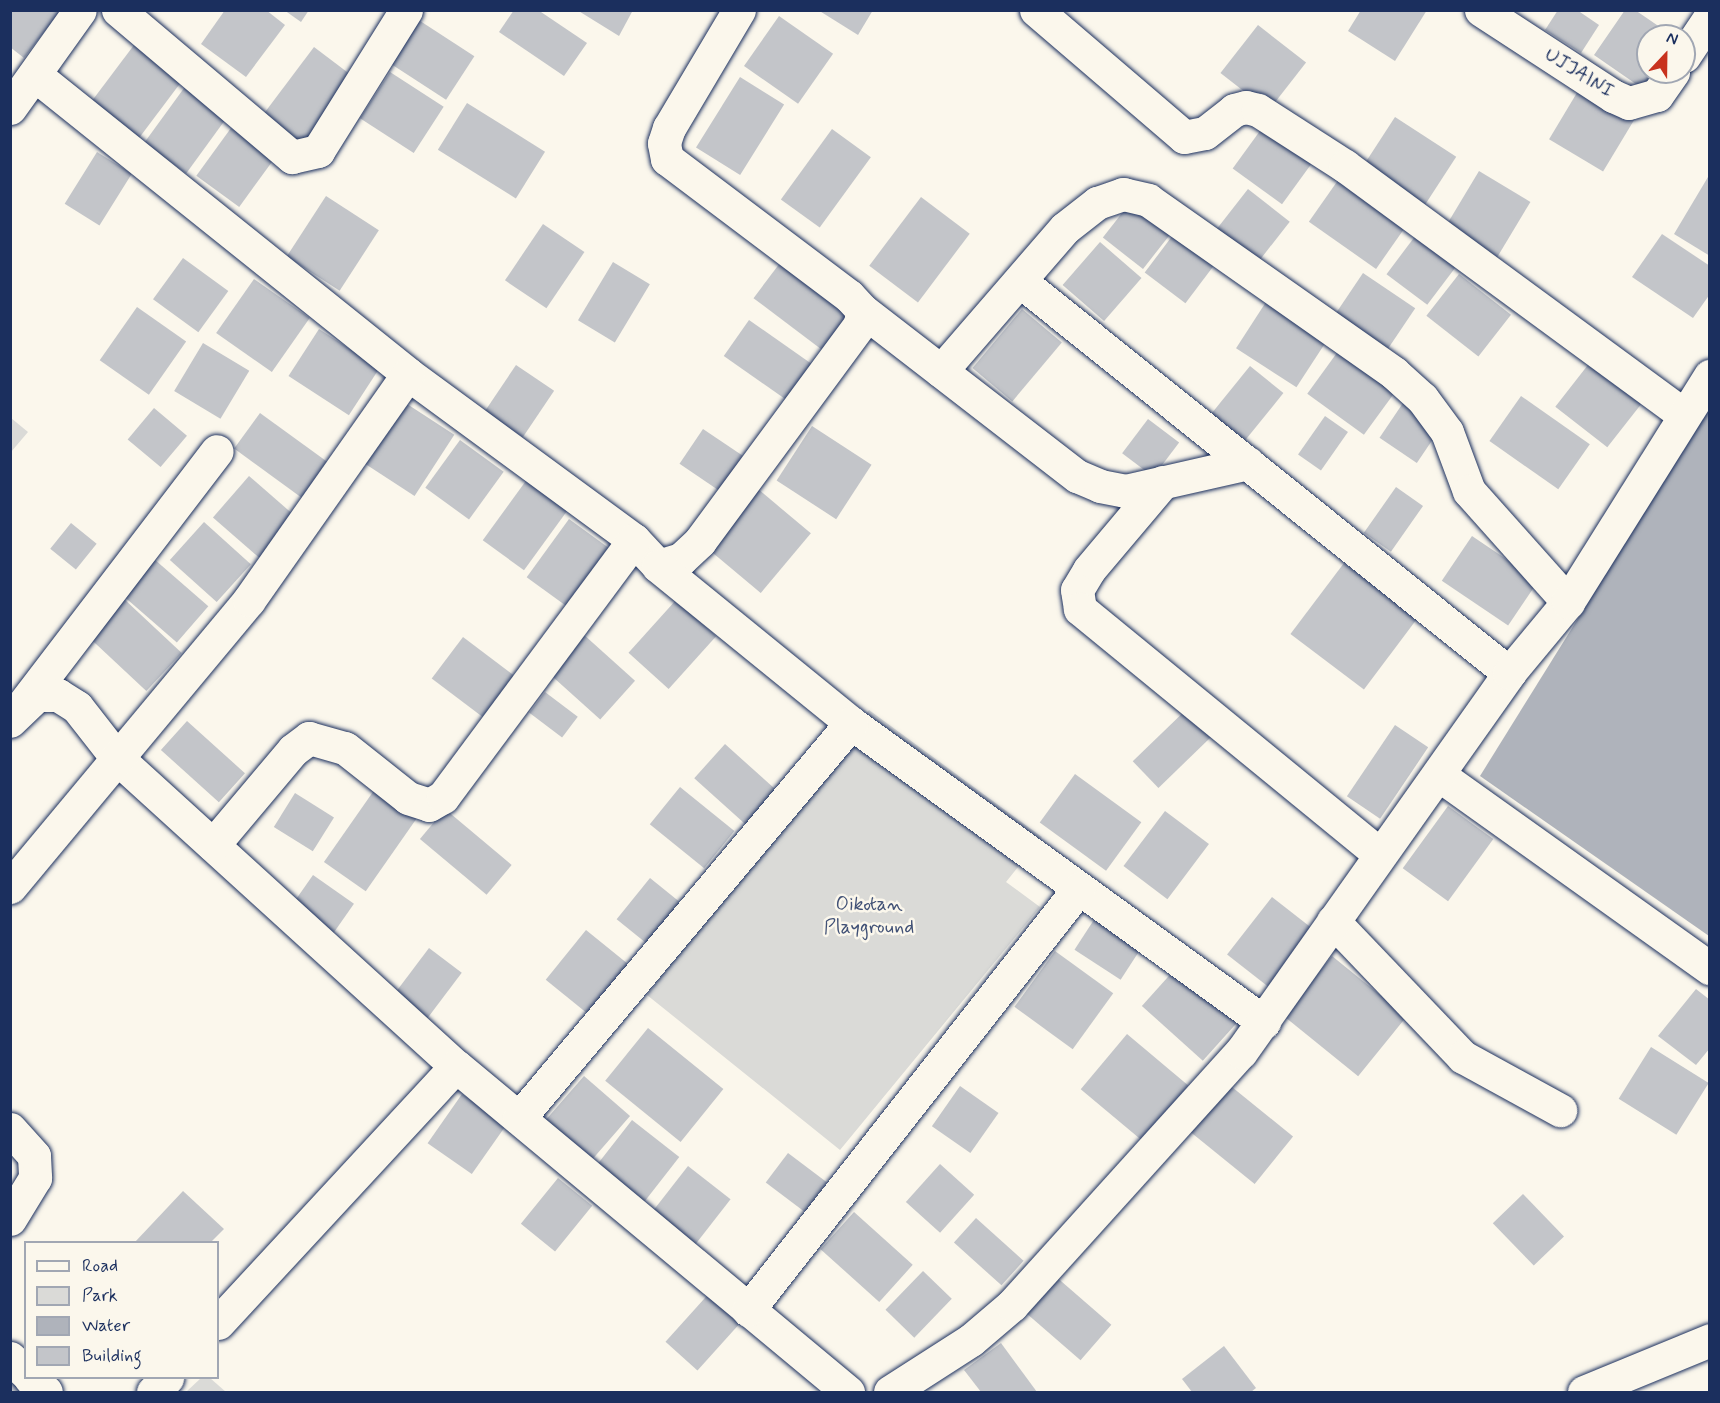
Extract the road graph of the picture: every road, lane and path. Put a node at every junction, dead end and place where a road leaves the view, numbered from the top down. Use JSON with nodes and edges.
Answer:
{"nodes":[{"id":1,"x":80,"y":10,"type":"edge"},
{"id":2,"x":118,"y":10,"type":"edge"},
{"id":3,"x":406,"y":10,"type":"edge"},
{"id":4,"x":739,"y":10,"type":"edge"},
{"id":5,"x":1036,"y":10,"type":"edge"},
{"id":6,"x":1481,"y":10,"type":"edge"},
{"id":7,"x":1710,"y":17,"type":"edge"},
{"id":8,"x":1696,"y":46,"type":"edge"},
{"id":9,"x":35,"y":75,"type":"junction"},
{"id":10,"x":1667,"y":84,"type":"edge"},
{"id":11,"x":10,"y":108,"type":"edge"},
{"id":12,"x":1020,"y":281,"type":"junction"},
{"id":13,"x":862,"y":310,"type":"junction"},
{"id":14,"x":941,"y":371,"type":"junction"},
{"id":15,"x":408,"y":374,"type":"junction"},
{"id":16,"x":1710,"y":376,"type":"edge"},
{"id":17,"x":1683,"y":414,"type":"junction"},
{"id":18,"x":217,"y":451,"type":"dead end"},
{"id":19,"x":1248,"y":463,"type":"junction"},
{"id":20,"x":1163,"y":482,"type":"junction"},
{"id":21,"x":634,"y":540,"type":"junction"},
{"id":22,"x":658,"y":566,"type":"junction"},
{"id":23,"x":1568,"y":602,"type":"junction"},
{"id":24,"x":1509,"y":673,"type":"junction"},
{"id":25,"x":16,"y":714,"type":"edge"},
{"id":26,"x":851,"y":723,"type":"junction"},
{"id":27,"x":116,"y":757,"type":"junction"},
{"id":28,"x":1439,"y":775,"type":"junction"},
{"id":29,"x":213,"y":845,"type":"junction"},
{"id":30,"x":1378,"y":853,"type":"junction"},
{"id":31,"x":10,"y":886,"type":"edge"},
{"id":32,"x":1079,"y":888,"type":"junction"},
{"id":33,"x":1333,"y":921,"type":"junction"},
{"id":34,"x":1710,"y":968,"type":"edge"},
{"id":35,"x":1264,"y":1022,"type":"junction"},
{"id":36,"x":456,"y":1066,"type":"junction"},
{"id":37,"x":1560,"y":1110,"type":"dead end"},
{"id":38,"x":519,"y":1118,"type":"junction"},
{"id":39,"x":10,"y":1130,"type":"edge"},
{"id":40,"x":10,"y":1219,"type":"edge"},
{"id":41,"x":748,"y":1310,"type":"junction"},
{"id":42,"x":219,"y":1322,"type":"edge"},
{"id":43,"x":1710,"y":1340,"type":"edge"},
{"id":44,"x":10,"y":1358,"type":"edge"},
{"id":45,"x":24,"y":1371,"type":"edge"},
{"id":46,"x":32,"y":1379,"type":"edge"},
{"id":47,"x":165,"y":1379,"type":"edge"},
{"id":48,"x":46,"y":1392,"type":"edge"},
{"id":49,"x":153,"y":1392,"type":"edge"},
{"id":50,"x":848,"y":1392,"type":"edge"},
{"id":51,"x":890,"y":1392,"type":"edge"},
{"id":52,"x":1584,"y":1392,"type":"edge"}],
"edges":[{"from":1,"to":9,"type":"street"},
{"from":2,"to":3,"type":"street"},
{"from":4,"to":13,"type":"street"},
{"from":5,"to":17,"type":"street"},
{"from":6,"to":10,"type":"street","name":"UJJAINI"},
{"from":7,"to":8,"type":"street","name":"UJJAINI"},
{"from":9,"to":11,"type":"street"},
{"from":9,"to":15,"type":"street"},
{"from":12,"to":14,"type":"street"},
{"from":12,"to":19,"type":"street"},
{"from":12,"to":23,"type":"street"},
{"from":13,"to":14,"type":"street"},
{"from":13,"to":22,"type":"street"},
{"from":14,"to":20,"type":"street"},
{"from":15,"to":21,"type":"street"},
{"from":15,"to":27,"type":"street"},
{"from":16,"to":17,"type":"street"},
{"from":17,"to":23,"type":"street"},
{"from":18,"to":25,"type":"street"},
{"from":19,"to":20,"type":"street"},
{"from":19,"to":24,"type":"street"},
{"from":20,"to":30,"type":"street"},
{"from":21,"to":22,"type":"street"},
{"from":21,"to":29,"type":"street"},
{"from":22,"to":26,"type":"street"},
{"from":23,"to":24,"type":"street"},
{"from":24,"to":28,"type":"street"},
{"from":25,"to":27,"type":"street"},
{"from":26,"to":32,"type":"street"},
{"from":26,"to":38,"type":"street"},
{"from":27,"to":29,"type":"street"},
{"from":27,"to":31,"type":"street"},
{"from":28,"to":30,"type":"street"},
{"from":28,"to":34,"type":"street"},
{"from":29,"to":36,"type":"street"},
{"from":30,"to":33,"type":"street"},
{"from":32,"to":35,"type":"street"},
{"from":32,"to":41,"type":"street"},
{"from":33,"to":35,"type":"street"},
{"from":33,"to":37,"type":"street"},
{"from":35,"to":51,"type":"street"},
{"from":36,"to":38,"type":"street"},
{"from":36,"to":42,"type":"street"},
{"from":38,"to":41,"type":"street"},
{"from":39,"to":40,"type":"street"},
{"from":41,"to":50,"type":"street"},
{"from":43,"to":52,"type":"street"},
{"from":44,"to":45,"type":"street"},
{"from":46,"to":48,"type":"street"},
{"from":47,"to":49,"type":"street"}]}
